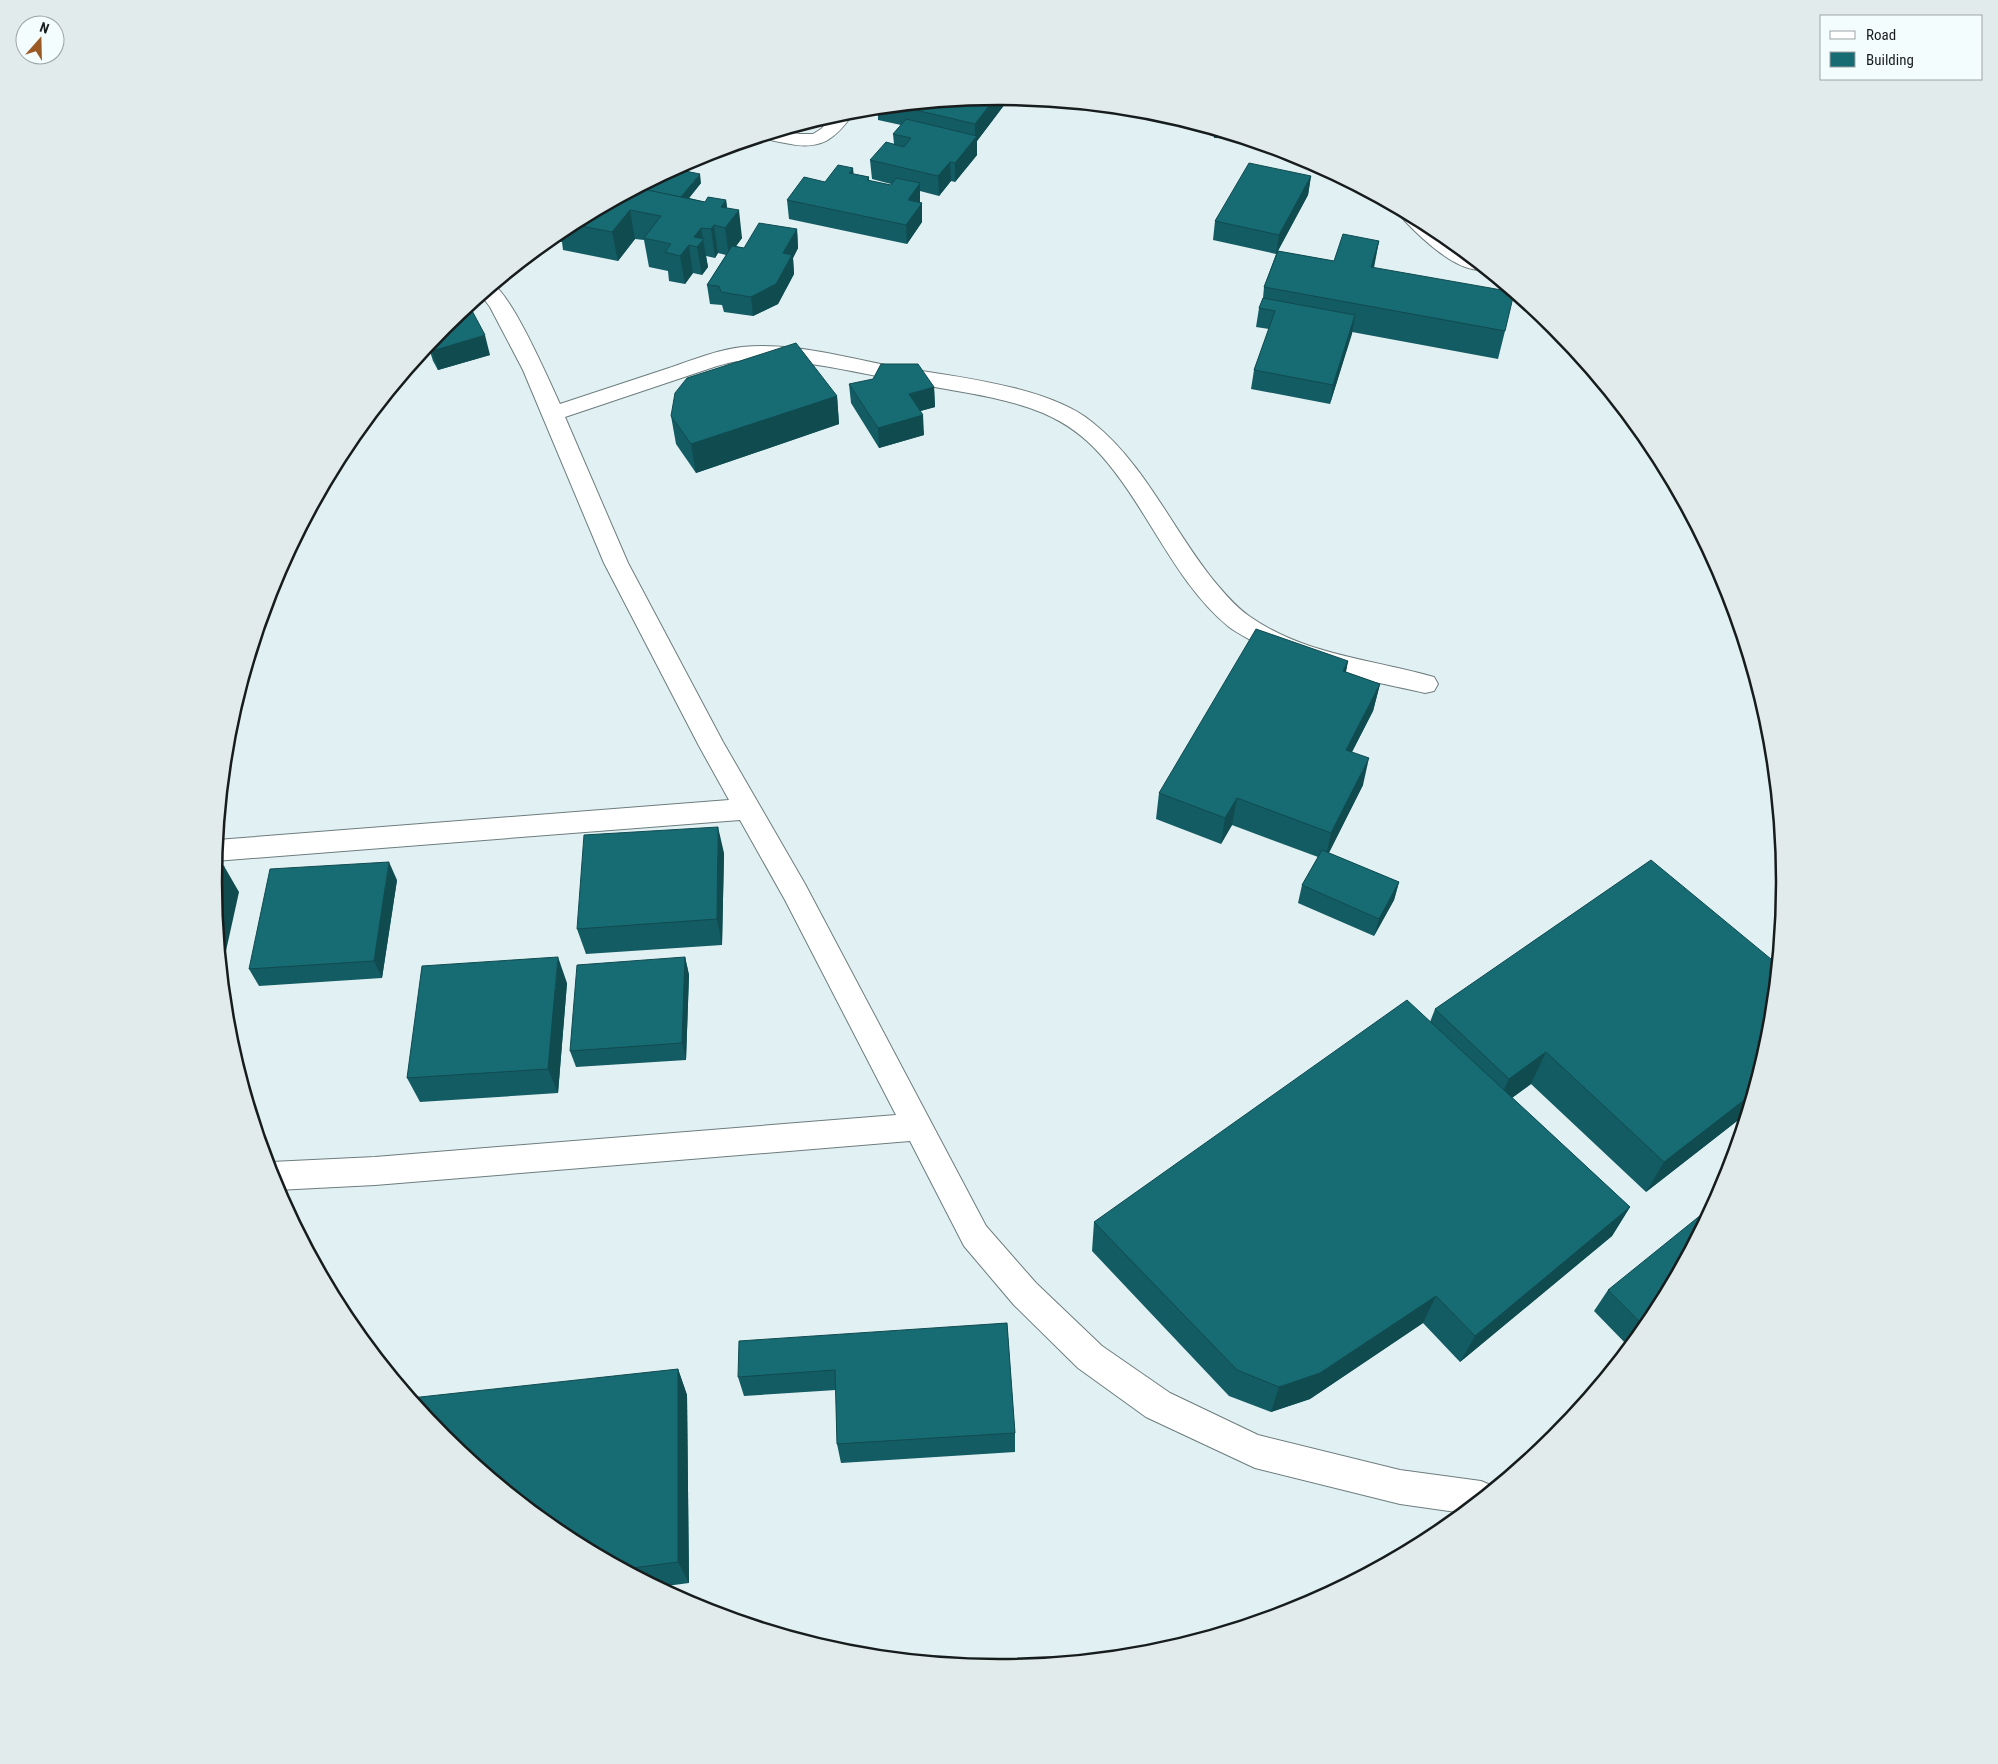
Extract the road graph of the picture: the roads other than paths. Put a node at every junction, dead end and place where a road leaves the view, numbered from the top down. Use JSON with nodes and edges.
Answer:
{"nodes":[{"id":1,"x":837,"y":122,"type":"edge"},
{"id":2,"x":782,"y":136,"type":"edge"},
{"id":3,"x":491,"y":294,"type":"edge"},
{"id":4,"x":553,"y":414,"type":"junction"},
{"id":5,"x":1425,"y":684,"type":"dead end"},
{"id":6,"x":748,"y":809,"type":"junction"},
{"id":7,"x":223,"y":850,"type":"edge"},
{"id":8,"x":918,"y":1127,"type":"junction"},
{"id":9,"x":280,"y":1176,"type":"edge"},
{"id":10,"x":1473,"y":1497,"type":"edge"}],
"edges":[{"from":1,"to":2,"type":"street"},
{"from":3,"to":4,"type":"street"},
{"from":4,"to":5,"type":"street"},
{"from":4,"to":6,"type":"street"},
{"from":6,"to":7,"type":"street"},
{"from":6,"to":8,"type":"street"},
{"from":8,"to":9,"type":"street"},
{"from":8,"to":10,"type":"street"}]}
